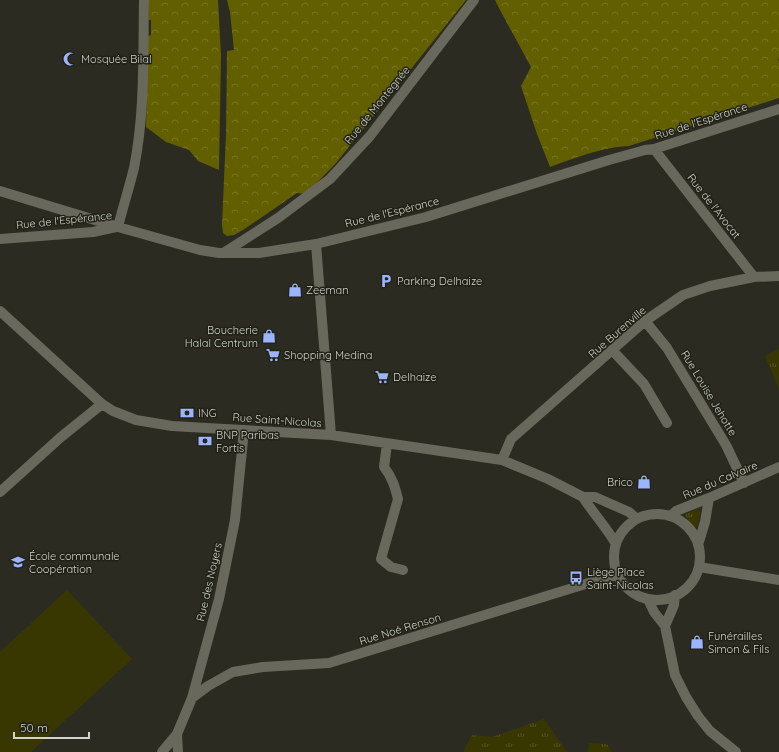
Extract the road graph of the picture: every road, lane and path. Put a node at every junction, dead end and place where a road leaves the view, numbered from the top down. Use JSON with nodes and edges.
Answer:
{"nodes":[{"id":1,"x":144,"y":0,"type":"edge"},
{"id":2,"x":474,"y":0,"type":"edge"},
{"id":3,"x":779,"y":109,"type":"edge"},
{"id":4,"x":654,"y":149,"type":"junction"},
{"id":5,"x":0,"y":191,"type":"edge"},
{"id":6,"x":118,"y":227,"type":"junction"},
{"id":7,"x":0,"y":239,"type":"edge"},
{"id":8,"x":316,"y":244,"type":"junction"},
{"id":9,"x":225,"y":252,"type":"junction"},
{"id":10,"x":779,"y":276,"type":"edge"},
{"id":11,"x":754,"y":277,"type":"junction"},
{"id":12,"x":0,"y":311,"type":"edge"},
{"id":13,"x":645,"y":321,"type":"junction"},
{"id":14,"x":613,"y":351,"type":"junction"},
{"id":15,"x":102,"y":404,"type":"junction"},
{"id":16,"x":667,"y":423,"type":"dead end"},
{"id":17,"x":241,"y":429,"type":"junction"},
{"id":18,"x":330,"y":435,"type":"junction"},
{"id":19,"x":387,"y":444,"type":"junction"},
{"id":20,"x":502,"y":460,"type":"junction"},
{"id":21,"x":779,"y":467,"type":"edge"},
{"id":22,"x":744,"y":482,"type":"junction"},
{"id":23,"x":0,"y":492,"type":"edge"},
{"id":24,"x":583,"y":496,"type":"junction"},
{"id":25,"x":709,"y":498,"type":"junction"},
{"id":26,"x":671,"y":516,"type":"junction"},
{"id":27,"x":637,"y":519,"type":"junction"},
{"id":28,"x":616,"y":544,"type":"junction"},
{"id":29,"x":698,"y":545,"type":"junction"},
{"id":30,"x":698,"y":567,"type":"junction"},
{"id":31,"x":403,"y":570,"type":"dead end"},
{"id":32,"x":618,"y":574,"type":"junction"},
{"id":33,"x":779,"y":580,"type":"edge"},
{"id":34,"x":675,"y":595,"type":"junction"},
{"id":35,"x":648,"y":599,"type":"junction"},
{"id":36,"x":665,"y":626,"type":"junction"},
{"id":37,"x":192,"y":698,"type":"junction"},
{"id":38,"x":177,"y":734,"type":"junction"},
{"id":39,"x":162,"y":752,"type":"edge"},
{"id":40,"x":178,"y":752,"type":"edge"},
{"id":41,"x":736,"y":752,"type":"edge"}],
"edges":[{"from":1,"to":6,"type":"street"},
{"from":2,"to":9,"type":"street","name":"Rue de Montegnée"},
{"from":3,"to":4,"type":"street","name":"Rue de l'Espérance"},
{"from":4,"to":8,"type":"street","name":"Rue de l'Espérance"},
{"from":4,"to":11,"type":"street","name":"Rue de l'Avocat"},
{"from":5,"to":6,"type":"street"},
{"from":6,"to":7,"type":"street","name":"Rue de l'Espérance"},
{"from":6,"to":9,"type":"street","name":"Rue de l'Espérance"},
{"from":8,"to":9,"type":"street","name":"Rue de l'Espérance"},
{"from":8,"to":18,"type":"street"},
{"from":10,"to":11,"type":"street","name":"Rue Burenville"},
{"from":11,"to":13,"type":"street","name":"Rue Burenville"},
{"from":12,"to":15,"type":"street","name":"Rue Saint-Nicolas"},
{"from":13,"to":14,"type":"street","name":"Rue Burenville"},
{"from":13,"to":22,"type":"street","name":"Rue Louise Jehotte"},
{"from":14,"to":16,"type":"street"},
{"from":14,"to":20,"type":"street","name":"Rue Burenville"},
{"from":15,"to":17,"type":"street","name":"Rue Saint-Nicolas"},
{"from":15,"to":23,"type":"street"},
{"from":17,"to":18,"type":"street","name":"Rue Saint-Nicolas"},
{"from":17,"to":37,"type":"street","name":"Rue des Noyers"},
{"from":18,"to":19,"type":"street","name":"Rue Saint-Nicolas"},
{"from":19,"to":20,"type":"street","name":"Rue Saint-Nicolas"},
{"from":19,"to":31,"type":"street"},
{"from":20,"to":24,"type":"street","name":"Rue Saint-Nicolas"},
{"from":21,"to":22,"type":"street","name":"Rue du Calvaire"},
{"from":22,"to":25,"type":"street","name":"Rue du Calvaire"},
{"from":24,"to":27,"type":"street","name":"Rue Saint-Nicolas"},
{"from":24,"to":28,"type":"street"},
{"from":25,"to":26,"type":"street","name":"Rue du Calvaire"},
{"from":25,"to":29,"type":"street"},
{"from":26,"to":27,"type":"street"},
{"from":26,"to":29,"type":"street"},
{"from":27,"to":28,"type":"street"},
{"from":28,"to":32,"type":"street"},
{"from":29,"to":30,"type":"street"},
{"from":30,"to":33,"type":"street"},
{"from":30,"to":34,"type":"street"},
{"from":32,"to":35,"type":"street"},
{"from":32,"to":37,"type":"street","name":"Rue Noé Renson"},
{"from":34,"to":35,"type":"street"},
{"from":34,"to":36,"type":"street"},
{"from":35,"to":36,"type":"street"},
{"from":36,"to":41,"type":"street"},
{"from":37,"to":38,"type":"street","name":"Rue des Noyers"},
{"from":38,"to":39,"type":"street"},
{"from":38,"to":40,"type":"street"}]}
